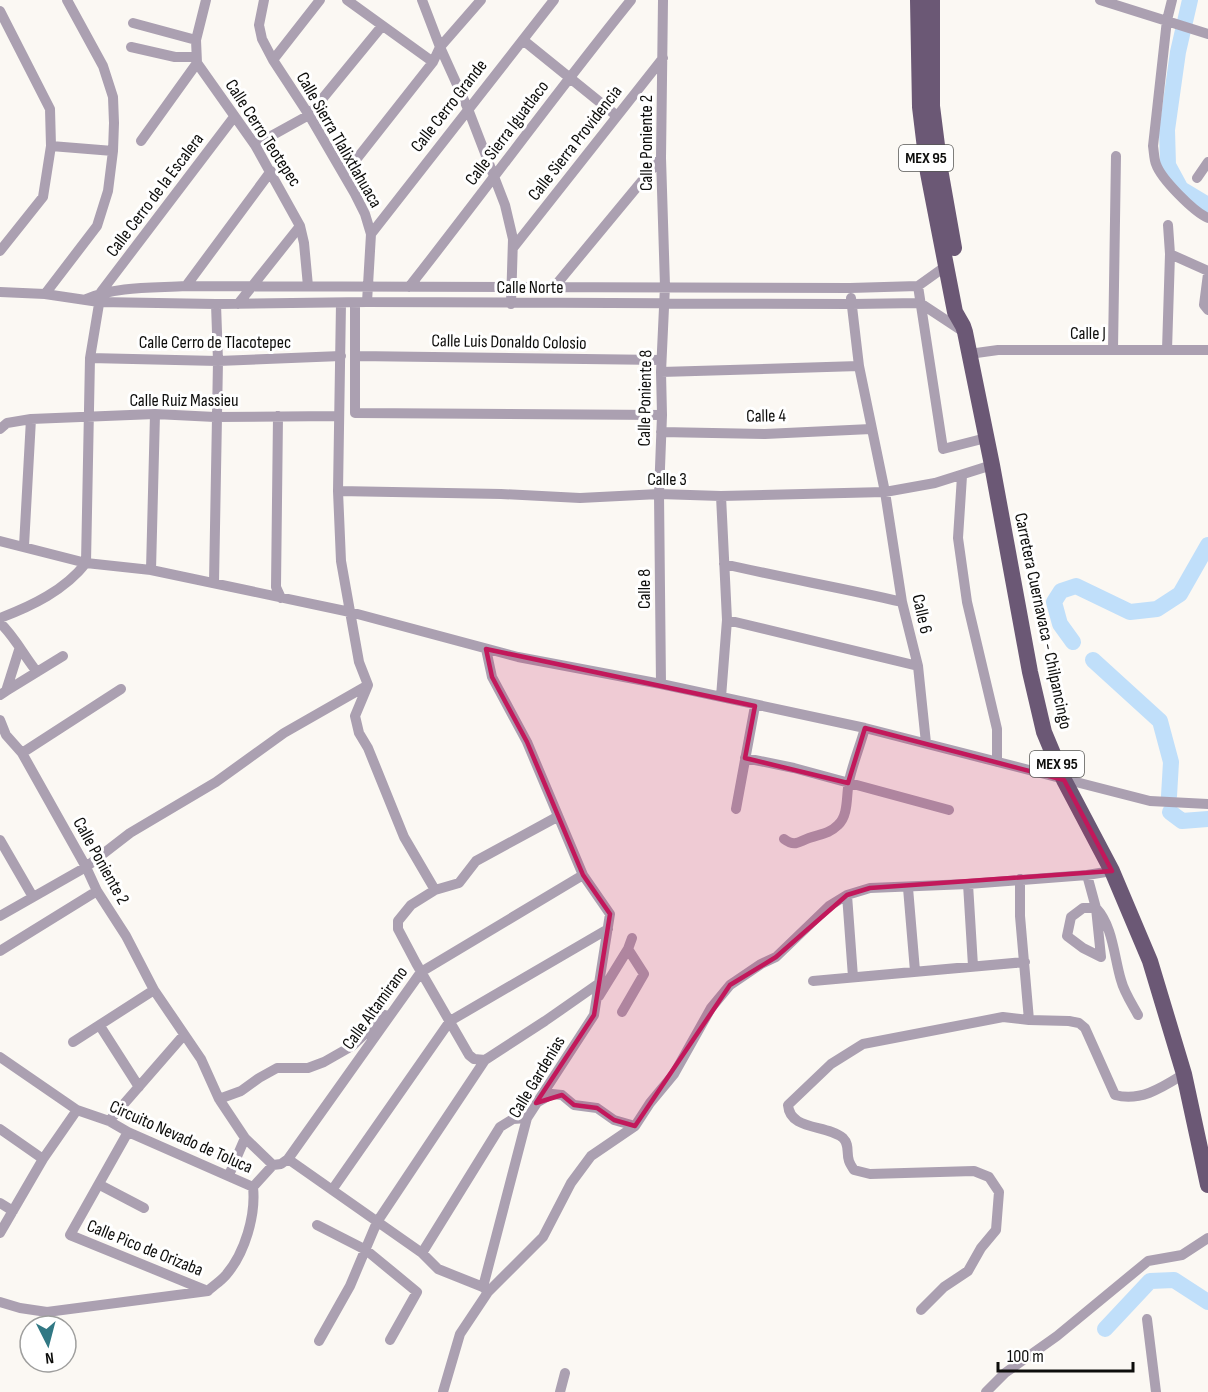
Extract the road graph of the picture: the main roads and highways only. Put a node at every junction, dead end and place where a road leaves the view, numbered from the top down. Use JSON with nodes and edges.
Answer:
{"nodes":[{"id":1,"x":918,"y":0,"type":"edge"},
{"id":2,"x":932,"y":0,"type":"edge"},
{"id":3,"x":964,"y":329,"type":"junction"},
{"id":4,"x":1208,"y":1185,"type":"edge"}],
"edges":[{"from":1,"to":3,"type":"main road","name":"Carretera Cuernavaca - Chilpancingo","number":"MEX 95"},
{"from":2,"to":3,"type":"main road","name":"Carretera Cuernavaca - Chilpancingo","number":"MEX 95"},
{"from":3,"to":4,"type":"main road","name":"Carretera Cuernavaca - Chilpancingo","number":"MEX 95"}]}
